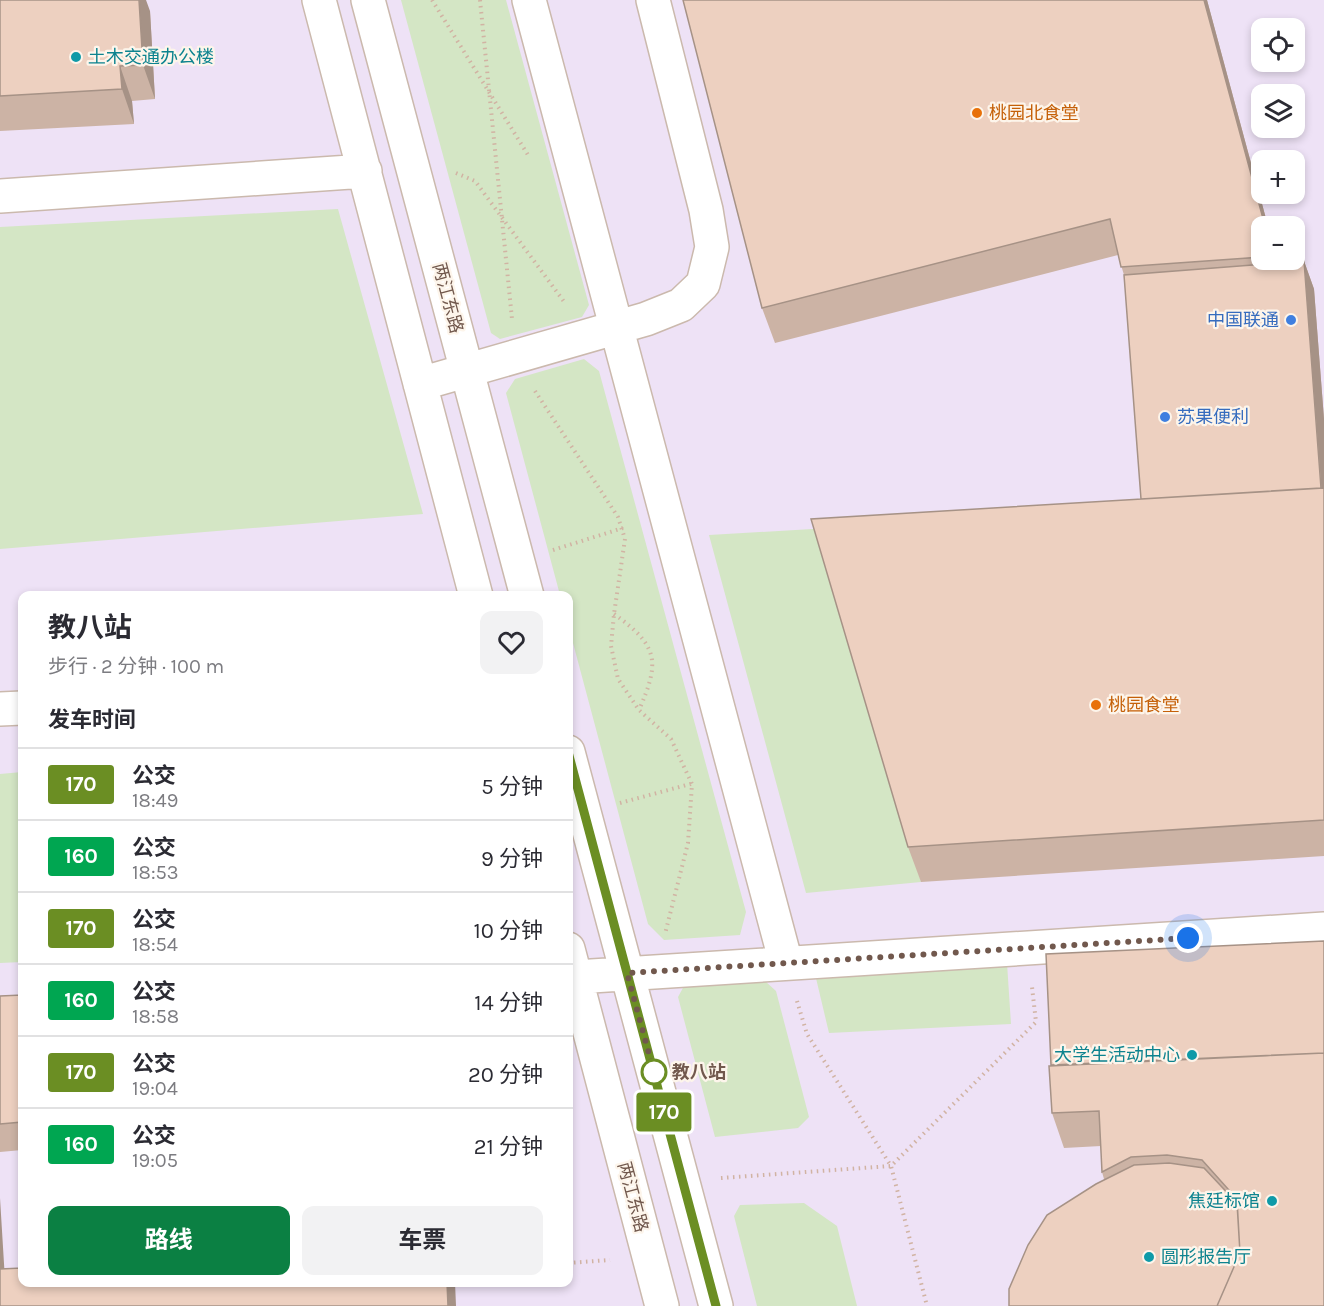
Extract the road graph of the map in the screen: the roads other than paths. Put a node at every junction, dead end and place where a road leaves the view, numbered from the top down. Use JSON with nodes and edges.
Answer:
{"nodes":[{"id":1,"x":319,"y":0,"type":"edge"},
{"id":2,"x":368,"y":0,"type":"edge"},
{"id":3,"x":529,"y":0,"type":"edge"},
{"id":4,"x":653,"y":0,"type":"edge"},
{"id":5,"x":365,"y":171,"type":"junction"},
{"id":6,"x":0,"y":196,"type":"edge"},
{"id":7,"x":603,"y":332,"type":"junction"},
{"id":8,"x":468,"y":370,"type":"junction"},
{"id":9,"x":420,"y":384,"type":"junction"},
{"id":10,"x":475,"y":591,"type":"edge"},
{"id":11,"x":526,"y":591,"type":"edge"},
{"id":12,"x":18,"y":708,"type":"edge"},
{"id":13,"x":0,"y":710,"type":"edge"},
{"id":14,"x":573,"y":770,"type":"edge"},
{"id":15,"x":1324,"y":929,"type":"edge"},
{"id":16,"x":573,"y":963,"type":"edge"},
{"id":17,"x":786,"y":963,"type":"junction"},
{"id":18,"x":573,"y":967,"type":"edge"},
{"id":19,"x":642,"y":972,"type":"junction"},
{"id":20,"x":662,"y":1306,"type":"edge"},
{"id":21,"x":716,"y":1306,"type":"edge"}],
"edges":[{"from":1,"to":5,"type":"street"},
{"from":2,"to":8,"type":"street","name":"两江东路"},
{"from":3,"to":7,"type":"street"},
{"from":4,"to":7,"type":"street"},
{"from":5,"to":6,"type":"street"},
{"from":5,"to":9,"type":"street"},
{"from":7,"to":8,"type":"street"},
{"from":7,"to":17,"type":"street"},
{"from":8,"to":9,"type":"street"},
{"from":8,"to":11,"type":"street","name":"两江东路"},
{"from":9,"to":10,"type":"street"},
{"from":12,"to":13,"type":"street"},
{"from":14,"to":19,"type":"street"},
{"from":15,"to":17,"type":"street"},
{"from":16,"to":19,"type":"street"},
{"from":17,"to":19,"type":"street"},
{"from":18,"to":20,"type":"street","name":"两江东路"},
{"from":19,"to":21,"type":"street"}]}
